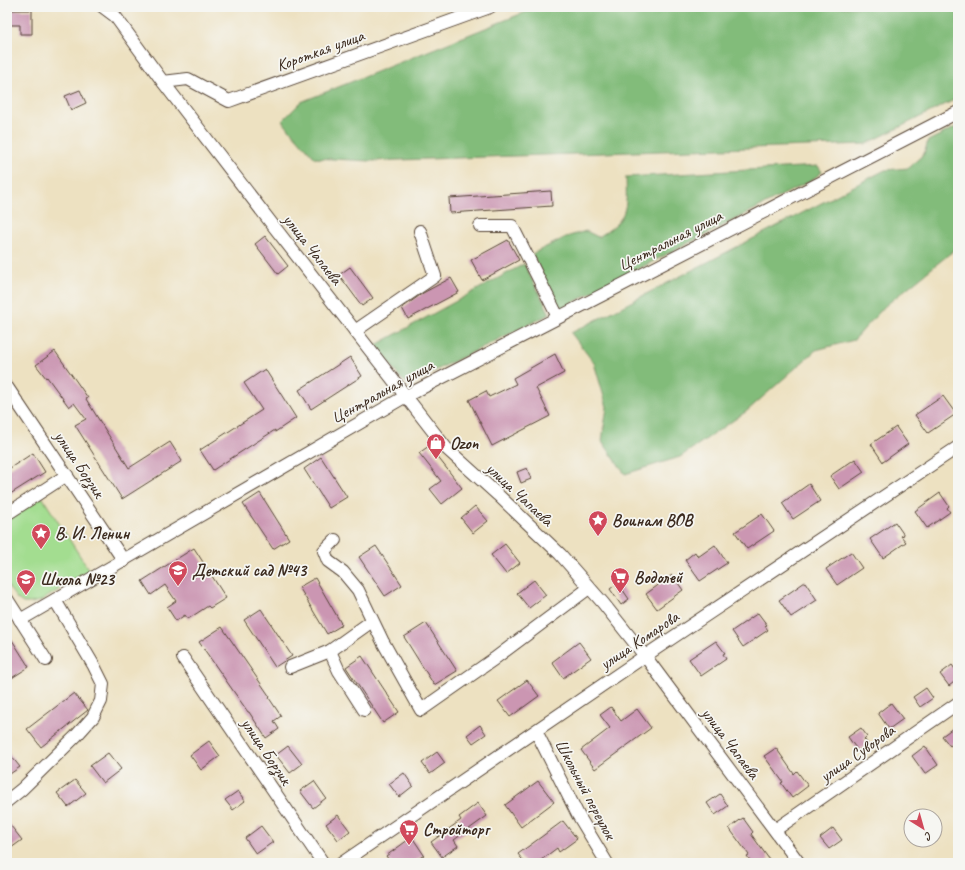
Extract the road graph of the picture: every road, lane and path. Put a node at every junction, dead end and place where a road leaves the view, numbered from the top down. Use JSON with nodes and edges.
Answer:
{"nodes":[{"id":1,"x":103,"y":7,"type":"edge"},
{"id":2,"x":490,"y":7,"type":"edge"},
{"id":3,"x":163,"y":82,"type":"junction"},
{"id":4,"x":958,"y":112,"type":"edge"},
{"id":5,"x":480,"y":226,"type":"dead end"},
{"id":6,"x":420,"y":232,"type":"dead end"},
{"id":7,"x":558,"y":317,"type":"junction"},
{"id":8,"x":355,"y":331,"type":"junction"},
{"id":9,"x":7,"y":387,"type":"edge"},
{"id":10,"x":406,"y":396,"type":"junction"},
{"id":11,"x":958,"y":448,"type":"edge"},
{"id":12,"x":67,"y":475,"type":"junction"},
{"id":13,"x":7,"y":514,"type":"edge"},
{"id":14,"x":335,"y":540,"type":"dead end"},
{"id":15,"x":124,"y":560,"type":"junction"},
{"id":16,"x":589,"y":588,"type":"junction"},
{"id":17,"x":7,"y":599,"type":"edge"},
{"id":18,"x":55,"y":600,"type":"junction"},
{"id":19,"x":20,"y":620,"type":"junction"},
{"id":20,"x":372,"y":621,"type":"junction"},
{"id":21,"x":330,"y":650,"type":"junction"},
{"id":22,"x":645,"y":656,"type":"junction"},
{"id":23,"x":183,"y":658,"type":"dead end"},
{"id":24,"x":46,"y":660,"type":"dead end"},
{"id":25,"x":290,"y":667,"type":"dead end"},
{"id":26,"x":958,"y":703,"type":"edge"},
{"id":27,"x":364,"y":710,"type":"dead end"},
{"id":28,"x":536,"y":731,"type":"junction"},
{"id":29,"x":7,"y":801,"type":"edge"},
{"id":30,"x":775,"y":830,"type":"junction"},
{"id":31,"x":323,"y":863,"type":"edge"},
{"id":32,"x":342,"y":863,"type":"edge"},
{"id":33,"x":607,"y":863,"type":"edge"},
{"id":34,"x":799,"y":863,"type":"edge"}],
"edges":[{"from":1,"to":3,"type":"street","name":"улица Чапаева"},
{"from":2,"to":3,"type":"street","name":"Короткая улица"},
{"from":3,"to":8,"type":"street","name":"улица Чапаева"},
{"from":4,"to":7,"type":"street","name":"Центральная улица"},
{"from":5,"to":7,"type":"street"},
{"from":6,"to":8,"type":"street"},
{"from":7,"to":10,"type":"street","name":"Центральная улица"},
{"from":8,"to":10,"type":"street","name":"улица Чапаева"},
{"from":9,"to":12,"type":"street","name":"улица Борзик"},
{"from":10,"to":15,"type":"street","name":"Центральная улица"},
{"from":10,"to":16,"type":"street","name":"улица Чапаева"},
{"from":11,"to":22,"type":"street","name":"улица Комарова"},
{"from":12,"to":13,"type":"street"},
{"from":12,"to":15,"type":"street","name":"улица Борзик"},
{"from":14,"to":20,"type":"street"},
{"from":15,"to":18,"type":"street","name":"Центральная улица"},
{"from":16,"to":20,"type":"street"},
{"from":16,"to":22,"type":"street","name":"улица Чапаева"},
{"from":17,"to":19,"type":"street"},
{"from":18,"to":19,"type":"street","name":"Центральная улица"},
{"from":18,"to":29,"type":"street"},
{"from":19,"to":24,"type":"street"},
{"from":20,"to":21,"type":"street"},
{"from":21,"to":25,"type":"street"},
{"from":21,"to":27,"type":"street"},
{"from":22,"to":28,"type":"street","name":"улица Комарова"},
{"from":22,"to":30,"type":"street","name":"улица Чапаева"},
{"from":23,"to":31,"type":"street","name":"улица Борзик"},
{"from":26,"to":30,"type":"street","name":"улица Суворова"},
{"from":28,"to":32,"type":"street","name":"улица Комарова"},
{"from":28,"to":33,"type":"street","name":"Школьный переулок"},
{"from":30,"to":34,"type":"street","name":"улица Чапаева"}]}
